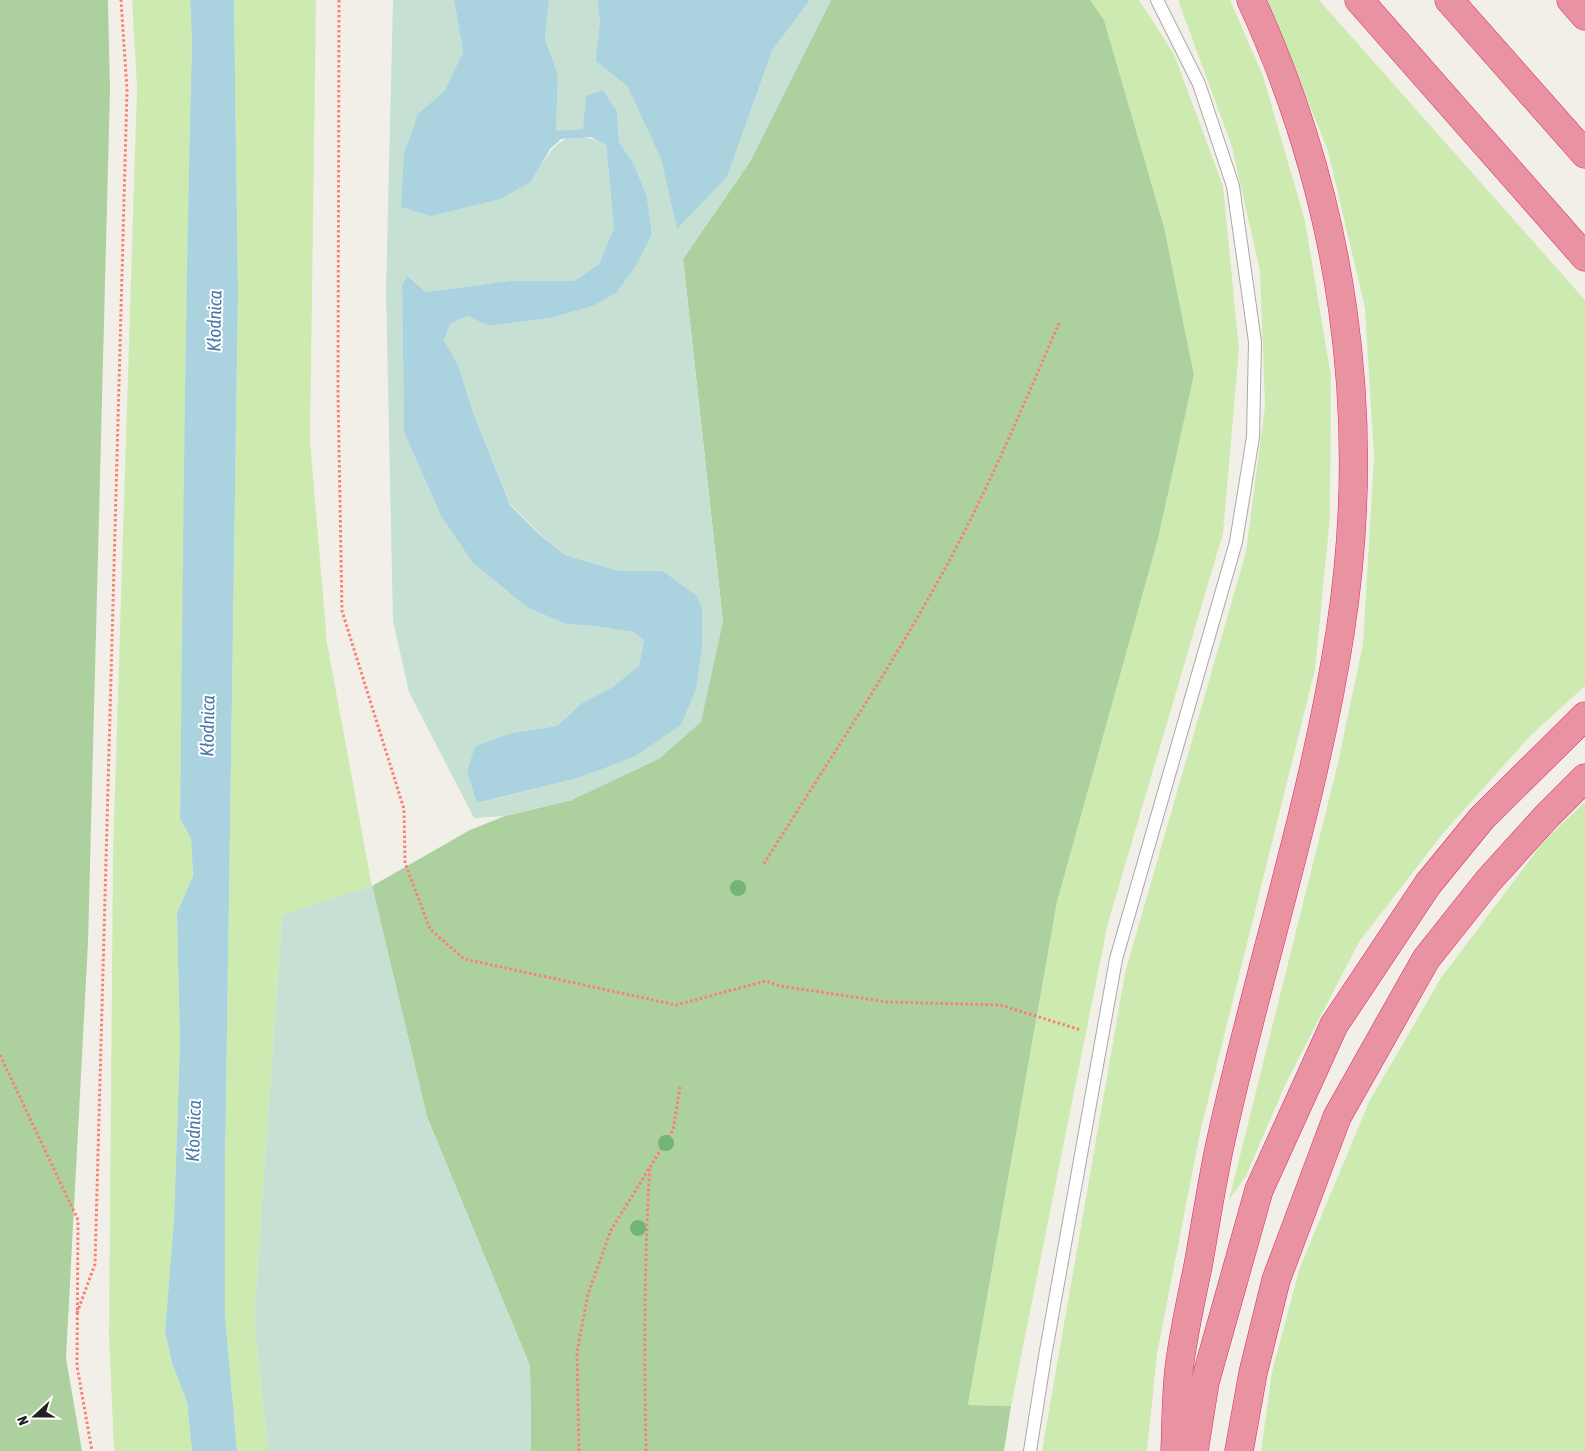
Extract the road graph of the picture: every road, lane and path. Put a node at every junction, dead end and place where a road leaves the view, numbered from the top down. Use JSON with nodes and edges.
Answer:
{"nodes":[{"id":1,"x":121,"y":0,"type":"edge"},
{"id":2,"x":339,"y":0,"type":"edge"},
{"id":3,"x":1157,"y":0,"type":"edge"},
{"id":4,"x":1251,"y":0,"type":"edge"},
{"id":5,"x":1359,"y":0,"type":"edge"},
{"id":6,"x":1449,"y":0,"type":"edge"},
{"id":7,"x":1571,"y":0,"type":"edge"},
{"id":8,"x":1585,"y":16,"type":"edge"},
{"id":9,"x":1585,"y":154,"type":"edge"},
{"id":10,"x":1585,"y":258,"type":"edge"},
{"id":11,"x":1059,"y":323,"type":"dead end"},
{"id":12,"x":1585,"y":716,"type":"edge"},
{"id":13,"x":1585,"y":778,"type":"edge"},
{"id":14,"x":764,"y":864,"type":"dead end"},
{"id":15,"x":1103,"y":1036,"type":"junction"},
{"id":16,"x":0,"y":1055,"type":"edge"},
{"id":17,"x":680,"y":1087,"type":"dead end"},
{"id":18,"x":650,"y":1164,"type":"junction"},
{"id":19,"x":77,"y":1313,"type":"junction"},
{"id":20,"x":92,"y":1451,"type":"edge"},
{"id":21,"x":579,"y":1451,"type":"edge"},
{"id":22,"x":646,"y":1451,"type":"edge"},
{"id":23,"x":1030,"y":1451,"type":"edge"},
{"id":24,"x":1175,"y":1451,"type":"edge"},
{"id":25,"x":1194,"y":1451,"type":"edge"},
{"id":26,"x":1239,"y":1451,"type":"edge"}],
"edges":[{"from":1,"to":19,"type":"path"},
{"from":2,"to":15,"type":"path"},
{"from":3,"to":15,"type":"lane"},
{"from":4,"to":24,"type":"highway"},
{"from":5,"to":10,"type":"highway"},
{"from":6,"to":9,"type":"highway"},
{"from":7,"to":8,"type":"highway"},
{"from":11,"to":14,"type":"path"},
{"from":12,"to":25,"type":"highway"},
{"from":13,"to":26,"type":"highway"},
{"from":15,"to":23,"type":"lane"},
{"from":16,"to":19,"type":"path"},
{"from":17,"to":18,"type":"path"},
{"from":18,"to":21,"type":"path"},
{"from":18,"to":22,"type":"path"},
{"from":19,"to":20,"type":"path"}]}
